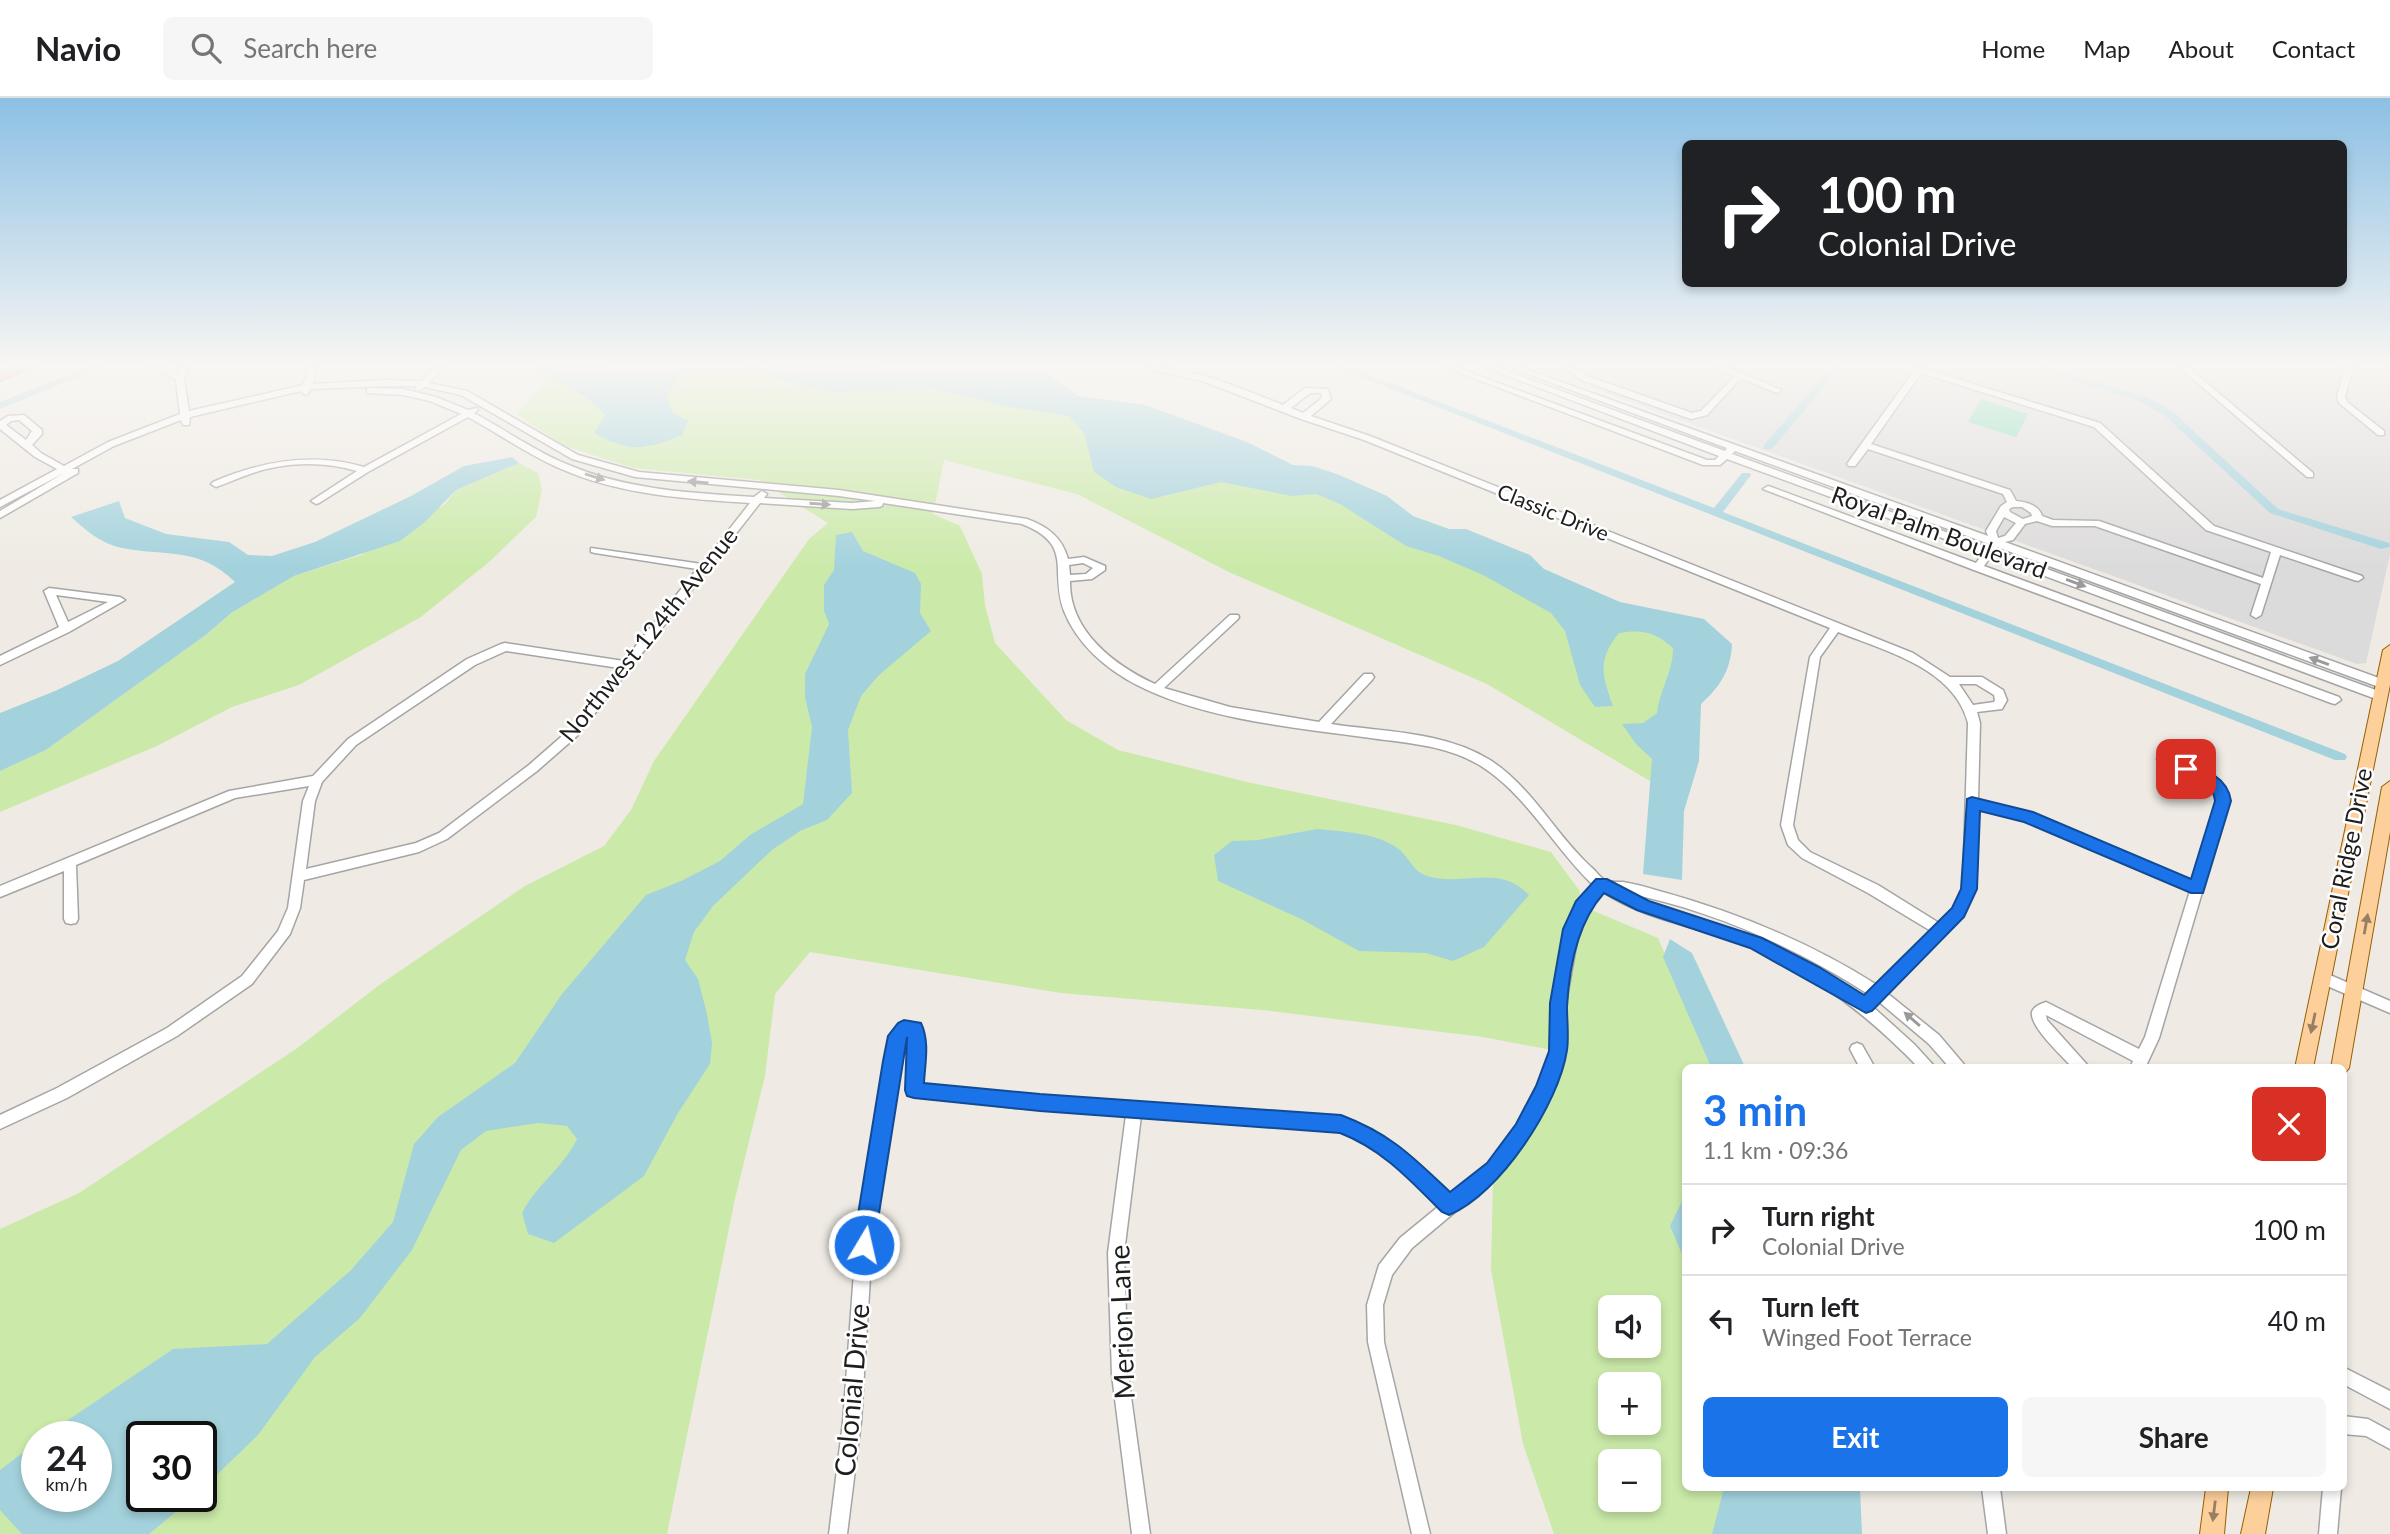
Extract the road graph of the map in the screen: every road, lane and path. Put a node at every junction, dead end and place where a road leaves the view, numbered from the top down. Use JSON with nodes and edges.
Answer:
{"nodes":[{"id":1,"x":153,"y":434,"type":"edge"},
{"id":2,"x":431,"y":434,"type":"edge"},
{"id":3,"x":506,"y":434,"type":"edge"},
{"id":4,"x":535,"y":434,"type":"edge"},
{"id":5,"x":1355,"y":434,"type":"edge"},
{"id":6,"x":1628,"y":434,"type":"edge"},
{"id":7,"x":1687,"y":434,"type":"edge"},
{"id":8,"x":1873,"y":434,"type":"edge"},
{"id":9,"x":2107,"y":434,"type":"edge"},
{"id":10,"x":2262,"y":434,"type":"edge"},
{"id":11,"x":27,"y":444,"type":"dead end"},
{"id":12,"x":1866,"y":444,"type":"junction"},
{"id":13,"x":1731,"y":451,"type":"junction"},
{"id":14,"x":1852,"y":464,"type":"dead end"},
{"id":15,"x":66,"y":470,"type":"junction"},
{"id":16,"x":365,"y":470,"type":"junction"},
{"id":17,"x":2310,"y":475,"type":"dead end"},
{"id":18,"x":216,"y":484,"type":"dead end"},
{"id":19,"x":766,"y":488,"type":"junction"},
{"id":20,"x":1768,"y":489,"type":"dead end"},
{"id":21,"x":759,"y":499,"type":"junction"},
{"id":22,"x":316,"y":501,"type":"dead end"},
{"id":23,"x":904,"y":503,"type":"junction"},
{"id":24,"x":0,"y":505,"type":"edge"},
{"id":25,"x":2008,"y":506,"type":"junction"},
{"id":26,"x":0,"y":515,"type":"edge"},
{"id":27,"x":2038,"y":519,"type":"junction"},
{"id":28,"x":2022,"y":522,"type":"junction"},
{"id":29,"x":1992,"y":547,"type":"junction"},
{"id":30,"x":595,"y":550,"type":"dead end"},
{"id":31,"x":2276,"y":552,"type":"junction"},
{"id":32,"x":1063,"y":562,"type":"junction"},
{"id":33,"x":703,"y":567,"type":"junction"},
{"id":34,"x":1978,"y":568,"type":"junction"},
{"id":35,"x":1065,"y":578,"type":"junction"},
{"id":36,"x":2358,"y":578,"type":"dead end"},
{"id":37,"x":2267,"y":583,"type":"junction"},
{"id":38,"x":2256,"y":615,"type":"dead end"},
{"id":39,"x":1234,"y":617,"type":"dead end"},
{"id":40,"x":1836,"y":627,"type":"junction"},
{"id":41,"x":65,"y":629,"type":"junction"},
{"id":42,"x":2390,"y":650,"type":"edge"},
{"id":43,"x":0,"y":662,"type":"edge"},
{"id":44,"x":626,"y":665,"type":"junction"},
{"id":45,"x":1368,"y":677,"type":"dead end"},
{"id":46,"x":1948,"y":681,"type":"junction"},
{"id":47,"x":1156,"y":689,"type":"junction"},
{"id":48,"x":2386,"y":691,"type":"edge"},
{"id":49,"x":2335,"y":700,"type":"dead end"},
{"id":50,"x":1972,"y":709,"type":"junction"},
{"id":51,"x":1322,"y":726,"type":"junction"},
{"id":52,"x":2163,"y":759,"type":"dead end"},
{"id":53,"x":317,"y":780,"type":"junction"},
{"id":54,"x":2390,"y":787,"type":"edge"},
{"id":55,"x":1972,"y":803,"type":"junction"},
{"id":56,"x":70,"y":862,"type":"junction"},
{"id":57,"x":299,"y":876,"type":"junction"},
{"id":58,"x":1602,"y":884,"type":"junction"},
{"id":59,"x":2197,"y":889,"type":"junction"},
{"id":60,"x":0,"y":892,"type":"edge"},
{"id":61,"x":71,"y":919,"type":"dead end"},
{"id":62,"x":1941,"y":930,"type":"junction"},
{"id":63,"x":2323,"y":978,"type":"junction"},
{"id":64,"x":1879,"y":992,"type":"junction"},
{"id":65,"x":2354,"y":992,"type":"junction"},
{"id":66,"x":1866,"y":1006,"type":"junction"},
{"id":67,"x":2390,"y":1007,"type":"edge"},
{"id":68,"x":1857,"y":1049,"type":"dead end"},
{"id":69,"x":2140,"y":1063,"type":"edge"},
{"id":70,"x":1866,"y":1064,"type":"edge"},
{"id":71,"x":1925,"y":1064,"type":"edge"},
{"id":72,"x":1956,"y":1064,"type":"edge"},
{"id":73,"x":2079,"y":1064,"type":"edge"},
{"id":74,"x":2305,"y":1064,"type":"edge"},
{"id":75,"x":2341,"y":1064,"type":"edge"},
{"id":76,"x":1134,"y":1110,"type":"junction"},
{"id":77,"x":0,"y":1122,"type":"edge"},
{"id":78,"x":1449,"y":1205,"type":"junction"},
{"id":79,"x":2347,"y":1377,"type":"edge"},
{"id":80,"x":2390,"y":1401,"type":"edge"},
{"id":81,"x":2347,"y":1425,"type":"edge"},
{"id":82,"x":2390,"y":1440,"type":"edge"},
{"id":83,"x":1992,"y":1491,"type":"edge"},
{"id":84,"x":2217,"y":1491,"type":"edge"},
{"id":85,"x":2261,"y":1491,"type":"edge"},
{"id":86,"x":2332,"y":1491,"type":"edge"},
{"id":87,"x":838,"y":1534,"type":"edge"},
{"id":88,"x":1141,"y":1534,"type":"edge"},
{"id":89,"x":1421,"y":1534,"type":"edge"},
{"id":90,"x":1997,"y":1534,"type":"edge"},
{"id":91,"x":2212,"y":1534,"type":"edge"},
{"id":92,"x":2253,"y":1534,"type":"edge"},
{"id":93,"x":2328,"y":1534,"type":"edge"}],
"edges":[{"from":1,"to":15,"type":"street"},
{"from":2,"to":16,"type":"street"},
{"from":3,"to":21,"type":"street","one_way":true},
{"from":19,"to":4,"type":"street","one_way":true},
{"from":5,"to":40,"type":"street","name":"Classic Drive"},
{"from":6,"to":13,"type":"street"},
{"from":7,"to":13,"type":"street","name":"Royal Palm Boulevard"},
{"from":8,"to":12,"type":"street"},
{"from":9,"to":31,"type":"street"},
{"from":10,"to":17,"type":"street"},
{"from":11,"to":15,"type":"street"},
{"from":12,"to":14,"type":"street"},
{"from":12,"to":25,"type":"street"},
{"from":13,"to":29,"type":"street","name":"Royal Palm Boulevard"},
{"from":15,"to":24,"type":"street"},
{"from":15,"to":26,"type":"street"},
{"from":16,"to":18,"type":"street"},
{"from":16,"to":22,"type":"street"},
{"from":19,"to":21,"type":"street","name":"Northwest 124th Avenue"},
{"from":19,"to":23,"type":"street"},
{"from":20,"to":34,"type":"street"},
{"from":21,"to":23,"type":"street","one_way":true},
{"from":21,"to":33,"type":"street","name":"Northwest 124th Avenue"},
{"from":23,"to":32,"type":"street"},
{"from":25,"to":27,"type":"street"},
{"from":25,"to":28,"type":"street"},
{"from":25,"to":29,"type":"street"},
{"from":27,"to":28,"type":"street"},
{"from":27,"to":37,"type":"street"},
{"from":28,"to":29,"type":"street"},
{"from":29,"to":34,"type":"street"},
{"from":29,"to":48,"type":"street","name":"Royal Palm Boulevard"},
{"from":30,"to":33,"type":"street"},
{"from":31,"to":36,"type":"street"},
{"from":31,"to":37,"type":"street"},
{"from":32,"to":35,"type":"street"},
{"from":32,"to":35,"type":"street"},
{"from":33,"to":44,"type":"street","name":"Northwest 124th Avenue"},
{"from":34,"to":49,"type":"street"},
{"from":35,"to":47,"type":"street"},
{"from":37,"to":38,"type":"street"},
{"from":39,"to":47,"type":"street"},
{"from":40,"to":46,"type":"street","name":"Classic Drive"},
{"from":40,"to":62,"type":"street"},
{"from":41,"to":41,"type":"street"},
{"from":41,"to":43,"type":"street"},
{"from":42,"to":48,"type":"main road","name":"Coral Ridge Drive"},
{"from":44,"to":53,"type":"street"},
{"from":44,"to":57,"type":"street","name":"Northwest 124th Avenue"},
{"from":45,"to":51,"type":"street"},
{"from":46,"to":50,"type":"street","name":"Classic Drive"},
{"from":46,"to":50,"type":"street","name":"Classic Drive"},
{"from":47,"to":51,"type":"street"},
{"from":48,"to":63,"type":"main road","name":"Coral Ridge Drive"},
{"from":50,"to":55,"type":"street"},
{"from":51,"to":58,"type":"street"},
{"from":52,"to":59,"type":"street"},
{"from":53,"to":56,"type":"street"},
{"from":53,"to":57,"type":"street"},
{"from":65,"to":54,"type":"main road","name":"Coral Ridge Drive","one_way":true},
{"from":55,"to":59,"type":"street"},
{"from":55,"to":62,"type":"street"},
{"from":56,"to":60,"type":"street"},
{"from":56,"to":61,"type":"street"},
{"from":57,"to":77,"type":"street"},
{"from":58,"to":64,"type":"street"},
{"from":58,"to":66,"type":"street"},
{"from":58,"to":78,"type":"street"},
{"from":59,"to":69,"type":"street"},
{"from":62,"to":64,"type":"street"},
{"from":63,"to":65,"type":"street"},
{"from":63,"to":74,"type":"main road","name":"Coral Ridge Drive","one_way":true},
{"from":64,"to":66,"type":"street"},
{"from":72,"to":64,"type":"street","one_way":true},
{"from":65,"to":67,"type":"street"},
{"from":65,"to":75,"type":"main road","name":"Coral Ridge Drive"},
{"from":66,"to":71,"type":"street"},
{"from":68,"to":70,"type":"street"},
{"from":69,"to":73,"type":"street"},
{"from":76,"to":78,"type":"street"},
{"from":76,"to":87,"type":"street","name":"Colonial Drive"},
{"from":76,"to":88,"type":"street","name":"Merion Lane"},
{"from":78,"to":89,"type":"street"},
{"from":79,"to":80,"type":"street"},
{"from":81,"to":82,"type":"street"},
{"from":83,"to":90,"type":"street"},
{"from":84,"to":91,"type":"main road","one_way":true},
{"from":85,"to":92,"type":"main road"},
{"from":86,"to":93,"type":"street"}]}
